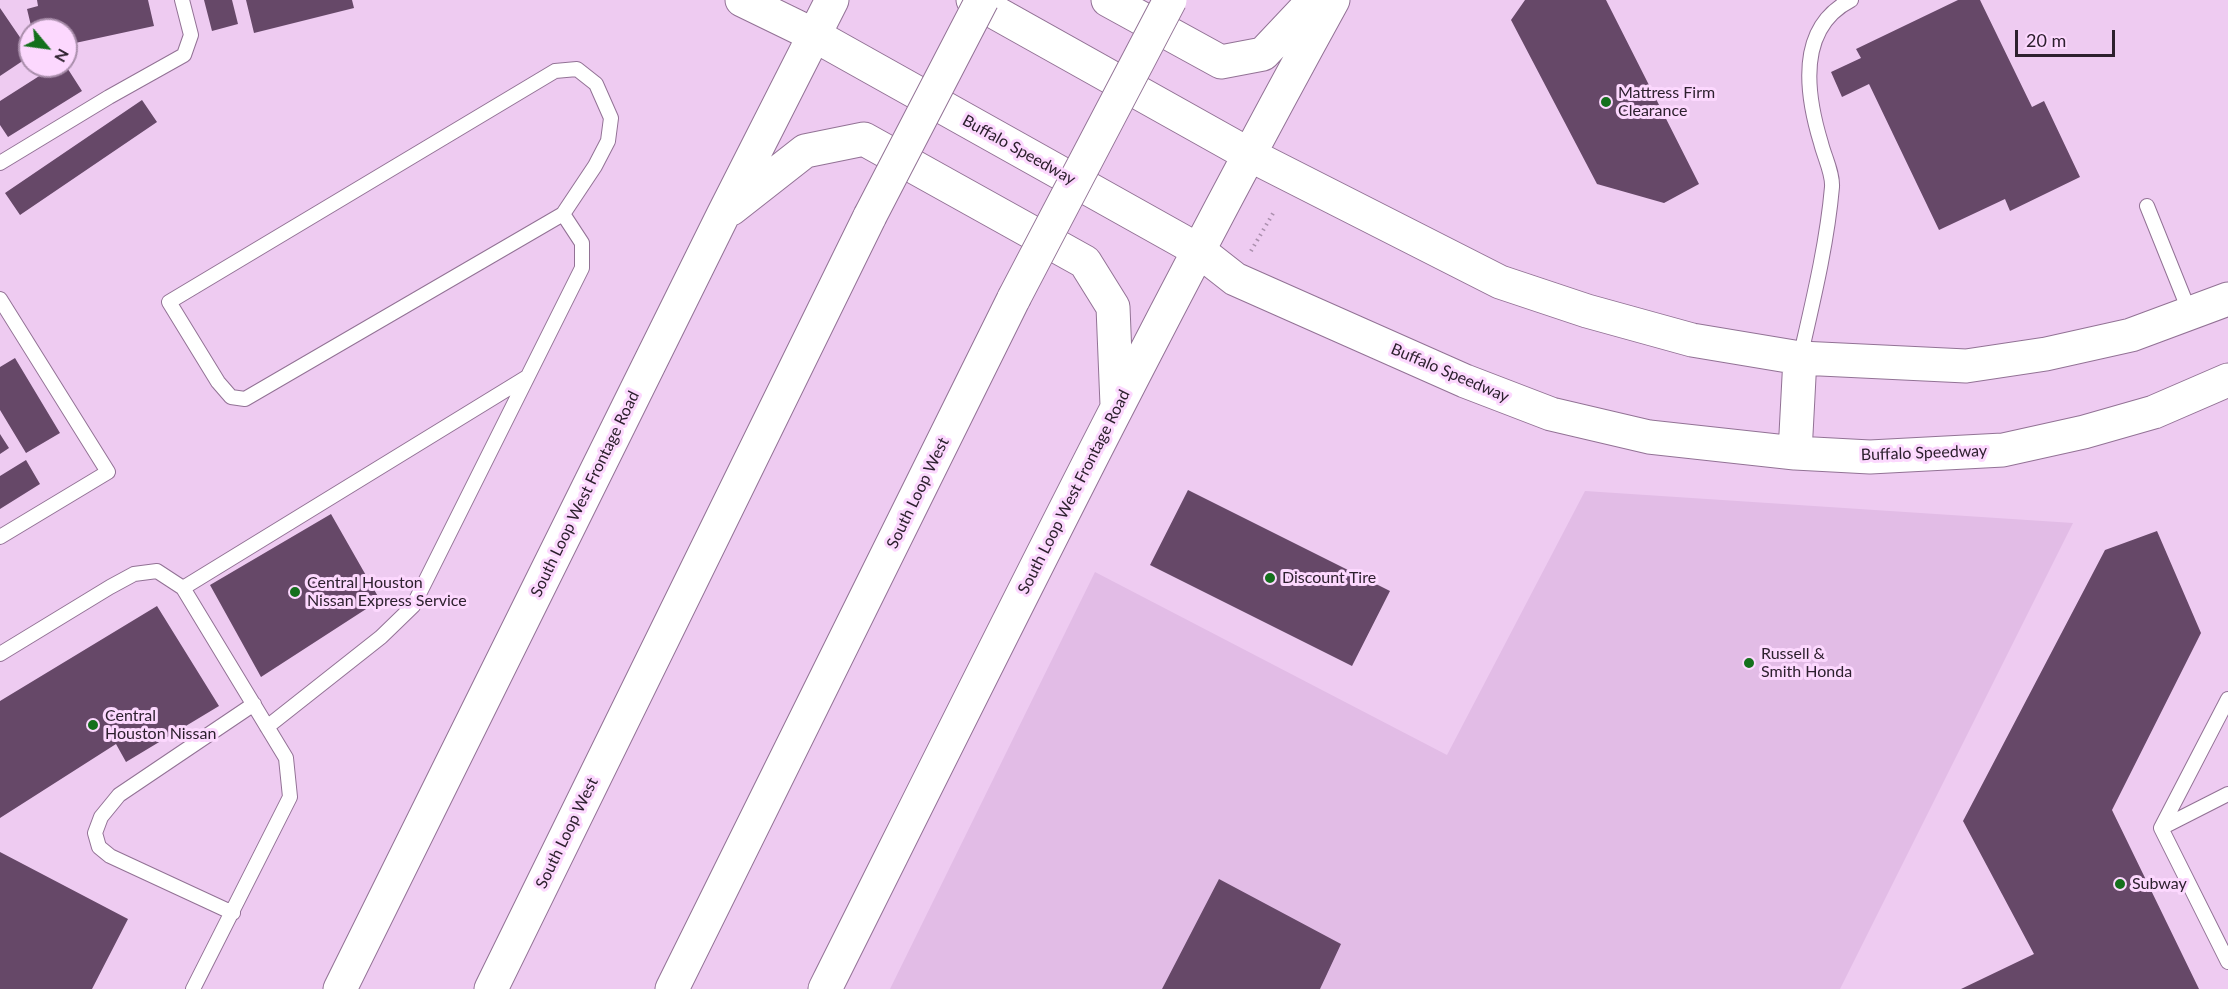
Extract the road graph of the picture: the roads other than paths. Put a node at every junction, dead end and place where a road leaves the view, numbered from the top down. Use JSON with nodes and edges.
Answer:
{"nodes":[{"id":1,"x":182,"y":0,"type":"edge"},
{"id":2,"x":742,"y":0,"type":"edge"},
{"id":3,"x":832,"y":0,"type":"edge"},
{"id":4,"x":973,"y":0,"type":"edge"},
{"id":5,"x":982,"y":0,"type":"edge"},
{"id":6,"x":1108,"y":0,"type":"edge"},
{"id":7,"x":1170,"y":0,"type":"edge"},
{"id":8,"x":1314,"y":0,"type":"edge"},
{"id":9,"x":1333,"y":0,"type":"edge"},
{"id":10,"x":1851,"y":0,"type":"edge"},
{"id":11,"x":814,"y":35,"type":"junction"},
{"id":12,"x":1248,"y":154,"type":"junction"},
{"id":13,"x":0,"y":162,"type":"edge"},
{"id":14,"x":2147,"y":206,"type":"dead end"},
{"id":15,"x":563,"y":214,"type":"junction"},
{"id":16,"x":723,"y":215,"type":"junction"},
{"id":17,"x":1198,"y":249,"type":"junction"},
{"id":18,"x":0,"y":299,"type":"edge"},
{"id":19,"x":2228,"y":299,"type":"edge"},
{"id":20,"x":2190,"y":313,"type":"junction"},
{"id":21,"x":1800,"y":358,"type":"junction"},
{"id":22,"x":528,"y":376,"type":"junction"},
{"id":23,"x":2228,"y":380,"type":"edge"},
{"id":24,"x":1117,"y":406,"type":"junction"},
{"id":25,"x":1795,"y":453,"type":"junction"},
{"id":26,"x":0,"y":537,"type":"edge"},
{"id":27,"x":183,"y":588,"type":"junction"},
{"id":28,"x":0,"y":654,"type":"edge"},
{"id":29,"x":2228,"y":699,"type":"edge"},
{"id":30,"x":254,"y":704,"type":"junction"},
{"id":31,"x":267,"y":727,"type":"junction"},
{"id":32,"x":602,"y":763,"type":"junction"},
{"id":33,"x":2228,"y":794,"type":"edge"},
{"id":34,"x":2161,"y":828,"type":"junction"},
{"id":35,"x":233,"y":914,"type":"junction"},
{"id":36,"x":706,"y":922,"type":"junction"},
{"id":37,"x":2228,"y":962,"type":"edge"},
{"id":38,"x":193,"y":989,"type":"edge"},
{"id":39,"x":340,"y":989,"type":"edge"},
{"id":40,"x":469,"y":989,"type":"edge"},
{"id":41,"x":491,"y":989,"type":"edge"},
{"id":42,"x":672,"y":989,"type":"edge"},
{"id":43,"x":683,"y":989,"type":"edge"},
{"id":44,"x":825,"y":989,"type":"edge"}],
"edges":[{"from":1,"to":13,"type":"lane"},
{"from":2,"to":11,"type":"main road","name":"Buffalo Speedway"},
{"from":3,"to":11,"type":"main road","name":"South Loop West Frontage Road"},
{"from":4,"to":12,"type":"main road"},
{"from":5,"to":32,"type":"main road","name":"South Loop West","bridge":true},
{"from":6,"to":8,"type":"main road"},
{"from":7,"to":36,"type":"main road","name":"South Loop West","bridge":true},
{"from":9,"to":12,"type":"main road","name":"South Loop West Frontage Road"},
{"from":10,"to":21,"type":"lane"},
{"from":11,"to":16,"type":"main road","name":"South Loop West Frontage Road"},
{"from":11,"to":17,"type":"main road","name":"Buffalo Speedway"},
{"from":12,"to":17,"type":"main road","name":"South Loop West Frontage Road"},
{"from":12,"to":21,"type":"main road"},
{"from":14,"to":20,"type":"lane"},
{"from":15,"to":15,"type":"lane"},
{"from":15,"to":22,"type":"lane"},
{"from":16,"to":24,"type":"main road"},
{"from":16,"to":39,"type":"main road","name":"South Loop West Frontage Road"},
{"from":17,"to":24,"type":"main road","name":"South Loop West Frontage Road"},
{"from":17,"to":25,"type":"main road","name":"Buffalo Speedway"},
{"from":18,"to":26,"type":"lane"},
{"from":19,"to":20,"type":"main road"},
{"from":20,"to":21,"type":"main road"},
{"from":21,"to":25,"type":"main road"},
{"from":22,"to":27,"type":"lane"},
{"from":22,"to":31,"type":"lane"},
{"from":23,"to":25,"type":"main road","name":"Buffalo Speedway"},
{"from":24,"to":44,"type":"main road","name":"South Loop West Frontage Road"},
{"from":27,"to":28,"type":"lane"},
{"from":27,"to":30,"type":"lane"},
{"from":29,"to":34,"type":"lane"},
{"from":30,"to":31,"type":"lane"},
{"from":30,"to":35,"type":"lane"},
{"from":31,"to":35,"type":"lane"},
{"from":32,"to":40,"type":"main road"},
{"from":32,"to":41,"type":"main road","name":"South Loop West"},
{"from":33,"to":34,"type":"lane"},
{"from":34,"to":37,"type":"lane"},
{"from":35,"to":38,"type":"lane"},
{"from":36,"to":42,"type":"main road","name":"South Loop West"},
{"from":36,"to":43,"type":"main road"}]}
